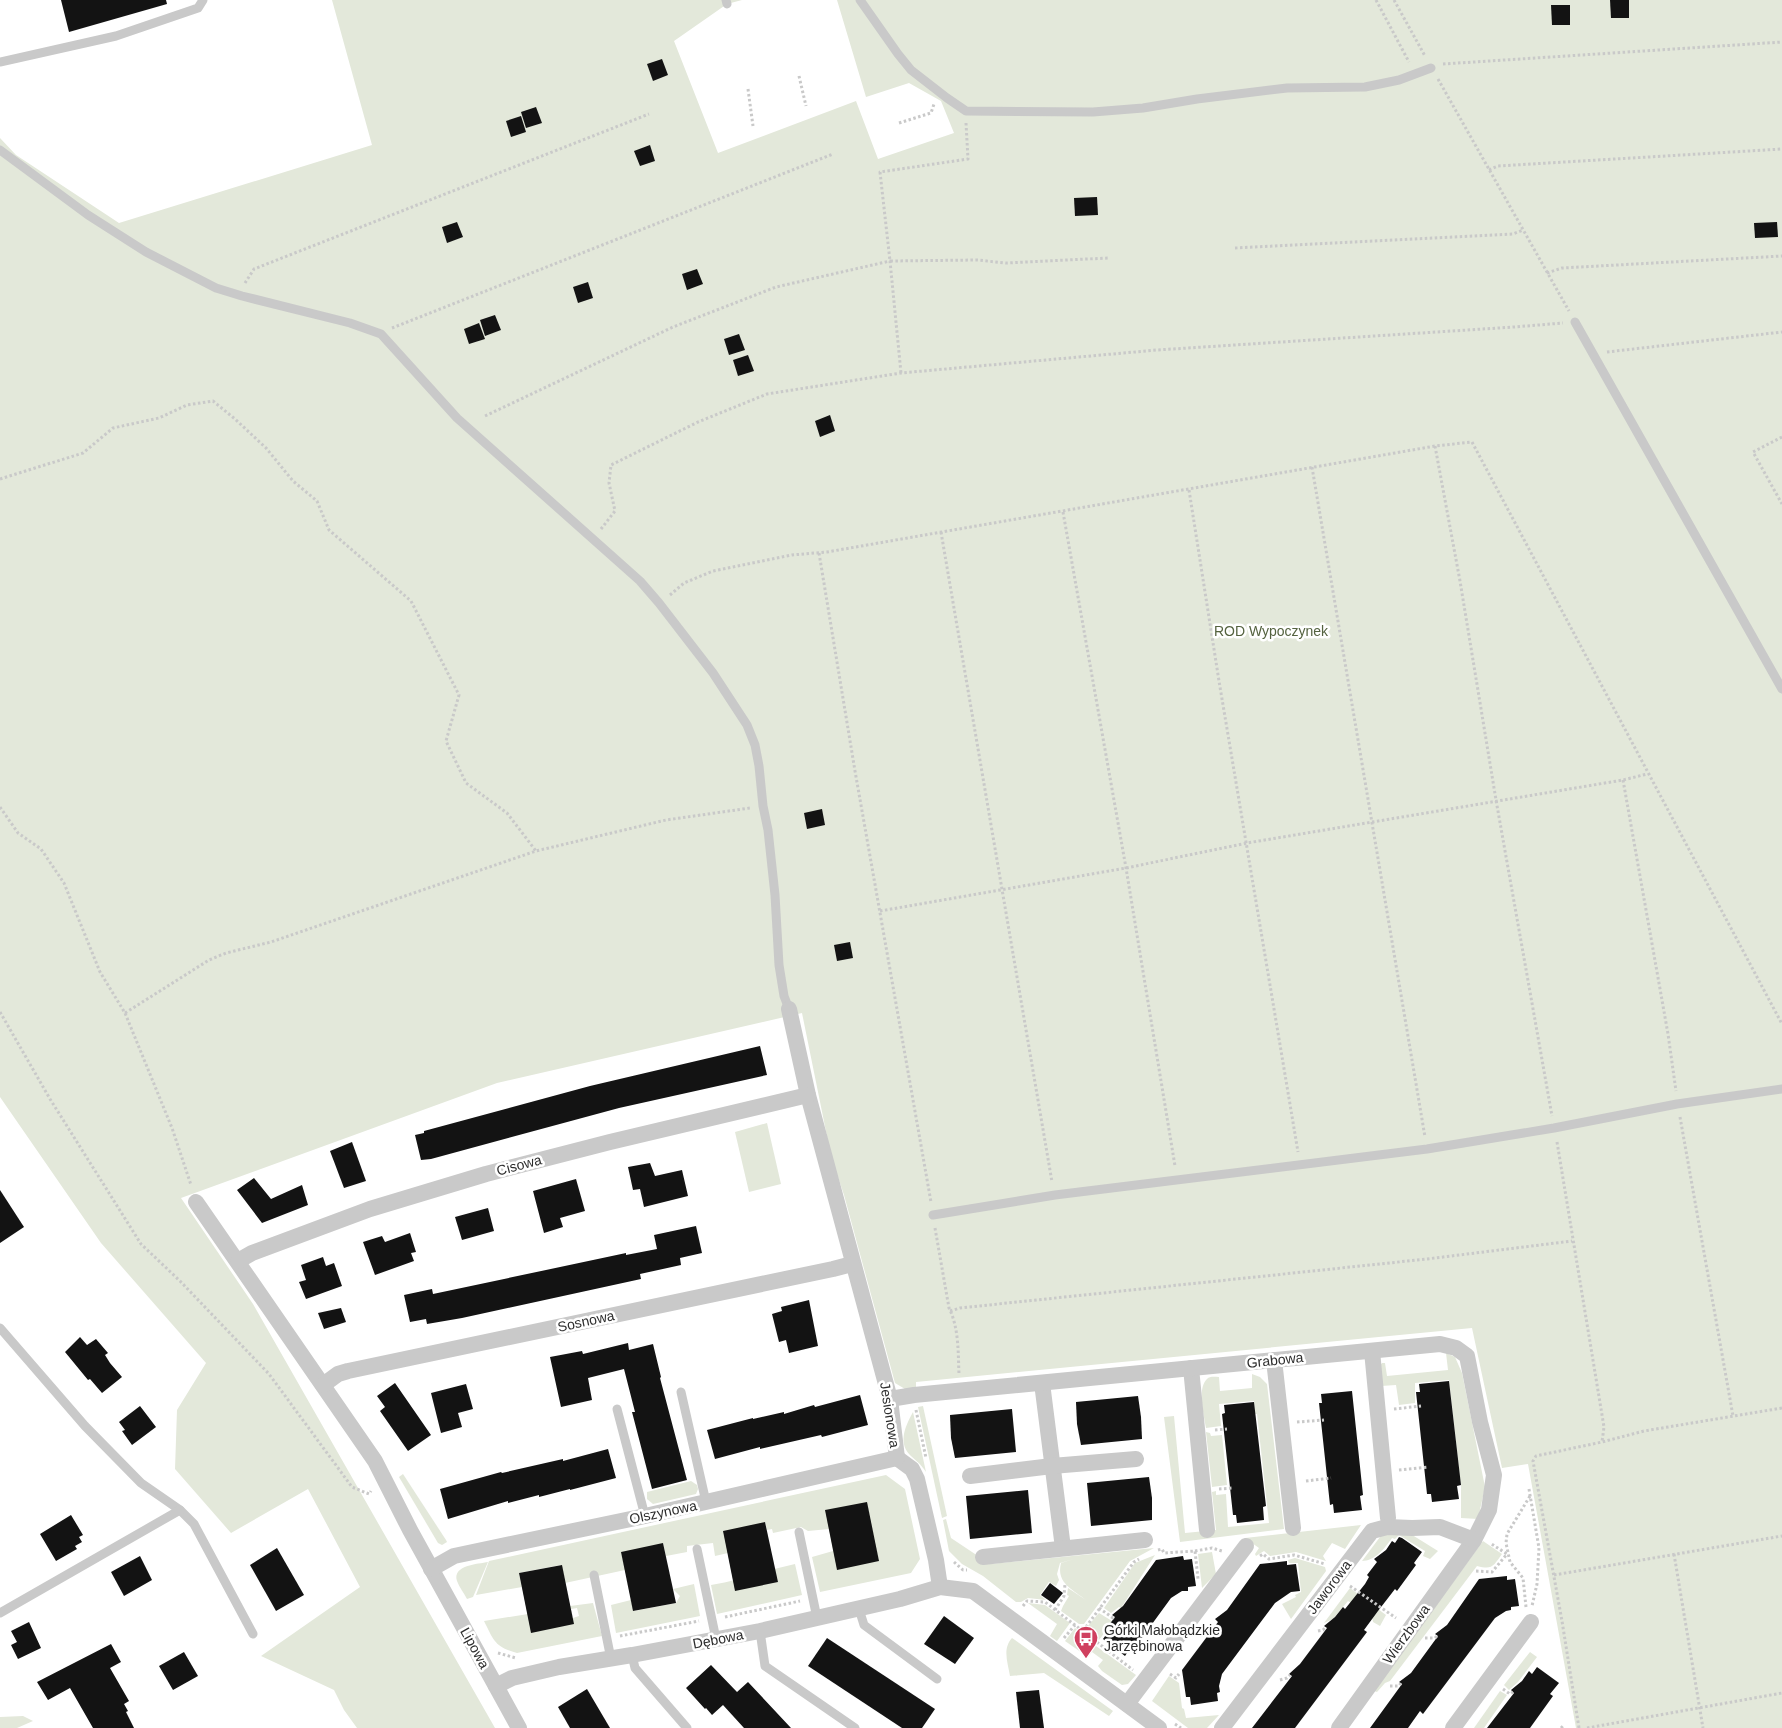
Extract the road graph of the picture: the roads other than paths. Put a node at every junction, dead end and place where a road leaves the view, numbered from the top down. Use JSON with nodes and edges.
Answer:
{"nodes":[{"id":1,"x":203,"y":0,"type":"edge"},
{"id":2,"x":860,"y":0,"type":"edge"},
{"id":3,"x":0,"y":62,"type":"edge"},
{"id":4,"x":1431,"y":68,"type":"road end"},
{"id":5,"x":0,"y":150,"type":"edge"},
{"id":6,"x":1575,"y":322,"type":"road end"},
{"id":7,"x":1782,"y":689,"type":"edge"},
{"id":8,"x":790,"y":1009,"type":"joint"},
{"id":9,"x":1782,"y":1089,"type":"edge"},
{"id":10,"x":808,"y":1095,"type":"junction"},
{"id":11,"x":196,"y":1202,"type":"road end"},
{"id":12,"x":933,"y":1215,"type":"road end"},
{"id":13,"x":238,"y":1261,"type":"junction"},
{"id":14,"x":852,"y":1264,"type":"junction"},
{"id":15,"x":0,"y":1328,"type":"edge"},
{"id":16,"x":1372,"y":1351,"type":"junction"},
{"id":17,"x":1274,"y":1360,"type":"junction"},
{"id":18,"x":1192,"y":1368,"type":"junction"},
{"id":19,"x":1042,"y":1383,"type":"junction"},
{"id":20,"x":323,"y":1385,"type":"junction"},
{"id":21,"x":680,"y":1392,"type":"dead end"},
{"id":22,"x":890,"y":1399,"type":"junction"},
{"id":23,"x":617,"y":1409,"type":"dead end"},
{"id":24,"x":897,"y":1458,"type":"junction"},
{"id":25,"x":1136,"y":1458,"type":"dead end"},
{"id":26,"x":1052,"y":1466,"type":"junction"},
{"id":27,"x":970,"y":1476,"type":"dead end"},
{"id":28,"x":706,"y":1502,"type":"junction"},
{"id":29,"x":180,"y":1510,"type":"junction"},
{"id":30,"x":645,"y":1516,"type":"junction"},
{"id":31,"x":1388,"y":1518,"type":"dead end"},
{"id":32,"x":1293,"y":1528,"type":"dead end"},
{"id":33,"x":1207,"y":1530,"type":"dead end"},
{"id":34,"x":799,"y":1532,"type":"dead end"},
{"id":35,"x":1480,"y":1540,"type":"junction"},
{"id":36,"x":1150,"y":1545,"type":"road end"},
{"id":37,"x":1063,"y":1548,"type":"junction"},
{"id":38,"x":697,"y":1549,"type":"dead end"},
{"id":39,"x":1246,"y":1554,"type":"road end"},
{"id":40,"x":983,"y":1557,"type":"dead end"},
{"id":41,"x":431,"y":1569,"type":"junction"},
{"id":42,"x":594,"y":1575,"type":"dead end"},
{"id":43,"x":940,"y":1587,"type":"junction"},
{"id":44,"x":859,"y":1609,"type":"junction"},
{"id":45,"x":0,"y":1613,"type":"edge"},
{"id":46,"x":1530,"y":1615,"type":"road end"},
{"id":47,"x":817,"y":1618,"type":"junction"},
{"id":48,"x":760,"y":1631,"type":"junction"},
{"id":49,"x":254,"y":1634,"type":"dead end"},
{"id":50,"x":716,"y":1639,"type":"junction"},
{"id":51,"x":632,"y":1655,"type":"junction"},
{"id":52,"x":611,"y":1659,"type":"junction"},
{"id":53,"x":937,"y":1679,"type":"dead end"},
{"id":54,"x":496,"y":1686,"type":"junction"},
{"id":55,"x":1127,"y":1704,"type":"junction"},
{"id":56,"x":519,"y":1728,"type":"edge"},
{"id":57,"x":686,"y":1728,"type":"edge"},
{"id":58,"x":855,"y":1728,"type":"edge"},
{"id":59,"x":1159,"y":1728,"type":"edge"},
{"id":60,"x":1222,"y":1728,"type":"edge"},
{"id":61,"x":1338,"y":1728,"type":"edge"},
{"id":62,"x":1454,"y":1728,"type":"edge"}],
"edges":[{"from":1,"to":3,"type":"lane"},
{"from":2,"to":4,"type":"lane"},
{"from":5,"to":8,"type":"lane"},
{"from":6,"to":7,"type":"lane"},
{"from":8,"to":10,"type":"street","name":"Jesionowa"},
{"from":9,"to":12,"type":"lane"},
{"from":10,"to":13,"type":"street","name":"Cisowa"},
{"from":10,"to":14,"type":"street","name":"Jesionowa"},
{"from":11,"to":13,"type":"street","name":"Lipowa"},
{"from":13,"to":20,"type":"street","name":"Lipowa"},
{"from":14,"to":20,"type":"street","name":"Sosnowa"},
{"from":14,"to":22,"type":"street","name":"Jesionowa"},
{"from":15,"to":29,"type":"lane"},
{"from":16,"to":17,"type":"street","name":"Grabowa"},
{"from":16,"to":31,"type":"street"},
{"from":16,"to":35,"type":"street","name":"Grabowa"},
{"from":17,"to":18,"type":"street","name":"Grabowa"},
{"from":17,"to":32,"type":"street"},
{"from":18,"to":19,"type":"street","name":"Grabowa"},
{"from":18,"to":33,"type":"street"},
{"from":19,"to":22,"type":"street","name":"Grabowa"},
{"from":19,"to":26,"type":"street"},
{"from":20,"to":41,"type":"street","name":"Lipowa"},
{"from":21,"to":28,"type":"lane"},
{"from":22,"to":24,"type":"street","name":"Jesionowa"},
{"from":23,"to":30,"type":"lane"},
{"from":24,"to":28,"type":"street","name":"Olszynowa"},
{"from":24,"to":43,"type":"street","name":"Jesionowa"},
{"from":25,"to":26,"type":"street"},
{"from":26,"to":27,"type":"street"},
{"from":26,"to":37,"type":"street"},
{"from":28,"to":30,"type":"street","name":"Olszynowa"},
{"from":29,"to":45,"type":"lane"},
{"from":29,"to":49,"type":"lane"},
{"from":30,"to":41,"type":"street","name":"Olszynowa"},
{"from":34,"to":47,"type":"lane"},
{"from":35,"to":60,"type":"street","name":"Jaworowa"},
{"from":35,"to":61,"type":"street","name":"Wierzbowa"},
{"from":36,"to":37,"type":"street"},
{"from":37,"to":40,"type":"street"},
{"from":38,"to":50,"type":"lane"},
{"from":39,"to":55,"type":"street"},
{"from":41,"to":54,"type":"street","name":"Lipowa"},
{"from":42,"to":52,"type":"lane"},
{"from":43,"to":44,"type":"street","name":"Dębowa"},
{"from":43,"to":55,"type":"street"},
{"from":44,"to":47,"type":"street","name":"Dębowa"},
{"from":44,"to":53,"type":"lane"},
{"from":46,"to":62,"type":"street"},
{"from":47,"to":48,"type":"street","name":"Dębowa"},
{"from":48,"to":50,"type":"street","name":"Dębowa"},
{"from":48,"to":58,"type":"lane"},
{"from":50,"to":51,"type":"street","name":"Dębowa"},
{"from":51,"to":52,"type":"street","name":"Dębowa"},
{"from":51,"to":57,"type":"lane"},
{"from":52,"to":54,"type":"street","name":"Dębowa"},
{"from":54,"to":56,"type":"street","name":"Lipowa"},
{"from":55,"to":59,"type":"street"}]}
